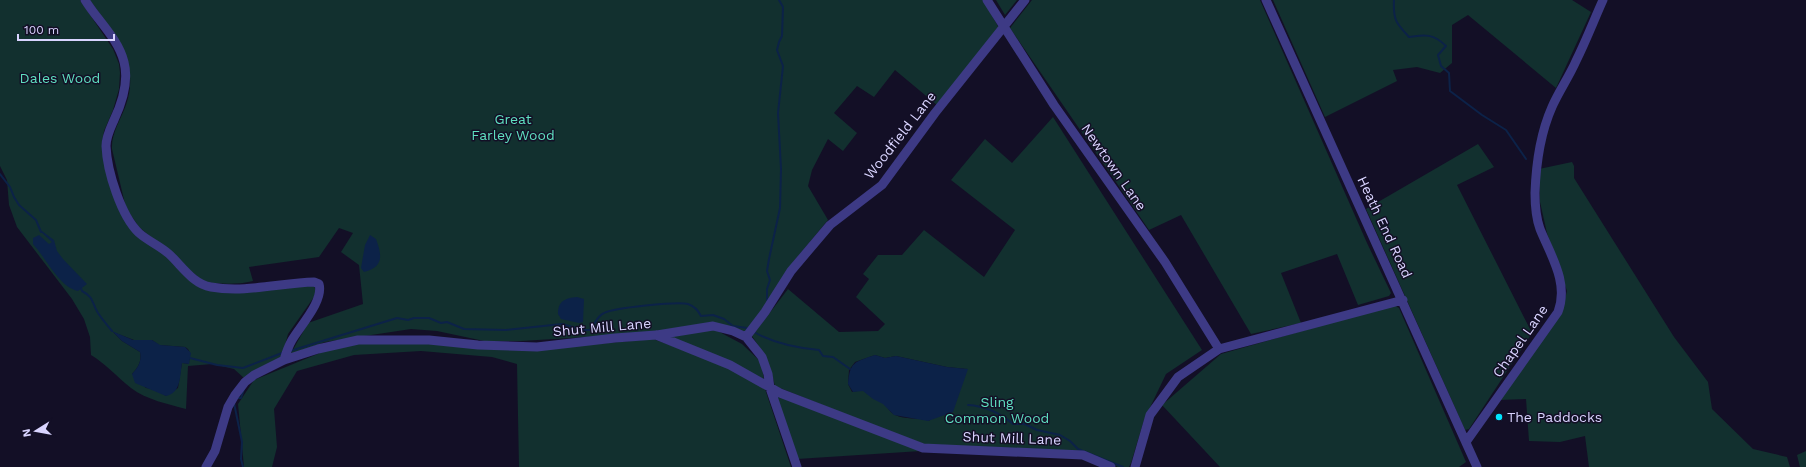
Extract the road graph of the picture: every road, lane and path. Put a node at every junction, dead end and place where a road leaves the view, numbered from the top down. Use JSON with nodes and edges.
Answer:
{"nodes":[{"id":1,"x":85,"y":0,"type":"edge"},
{"id":2,"x":987,"y":0,"type":"edge"},
{"id":3,"x":1025,"y":0,"type":"edge"},
{"id":4,"x":1266,"y":0,"type":"edge"},
{"id":5,"x":1603,"y":0,"type":"edge"},
{"id":6,"x":1004,"y":27,"type":"junction"},
{"id":7,"x":1403,"y":300,"type":"junction"},
{"id":8,"x":656,"y":335,"type":"junction"},
{"id":9,"x":746,"y":337,"type":"junction"},
{"id":10,"x":1219,"y":349,"type":"junction"},
{"id":11,"x":285,"y":355,"type":"junction"},
{"id":12,"x":770,"y":388,"type":"junction"},
{"id":13,"x":1466,"y":442,"type":"junction"},
{"id":14,"x":206,"y":467,"type":"edge"},
{"id":15,"x":797,"y":467,"type":"edge"},
{"id":16,"x":1111,"y":467,"type":"edge"},
{"id":17,"x":1135,"y":467,"type":"edge"},
{"id":18,"x":1477,"y":467,"type":"edge"}],
"edges":[{"from":1,"to":11,"type":"street"},
{"from":2,"to":6,"type":"street","name":"Newtown Lane"},
{"from":3,"to":6,"type":"street","name":"Woodfield Lane"},
{"from":4,"to":7,"type":"street","name":"Heath End Road"},
{"from":5,"to":13,"type":"street","name":"Chapel Lane"},
{"from":6,"to":9,"type":"street","name":"Woodfield Lane"},
{"from":6,"to":10,"type":"street","name":"Newtown Lane"},
{"from":7,"to":10,"type":"street"},
{"from":7,"to":13,"type":"street","name":"Heath End Road"},
{"from":8,"to":9,"type":"street"},
{"from":8,"to":11,"type":"street","name":"Shut Mill Lane"},
{"from":8,"to":12,"type":"street","name":"Shut Mill Lane"},
{"from":9,"to":12,"type":"street"},
{"from":10,"to":17,"type":"street"},
{"from":11,"to":14,"type":"street","name":"Shut Mill Lane"},
{"from":12,"to":15,"type":"street"},
{"from":12,"to":16,"type":"street","name":"Shut Mill Lane"},
{"from":13,"to":18,"type":"street","name":"Heath End Road"}]}
